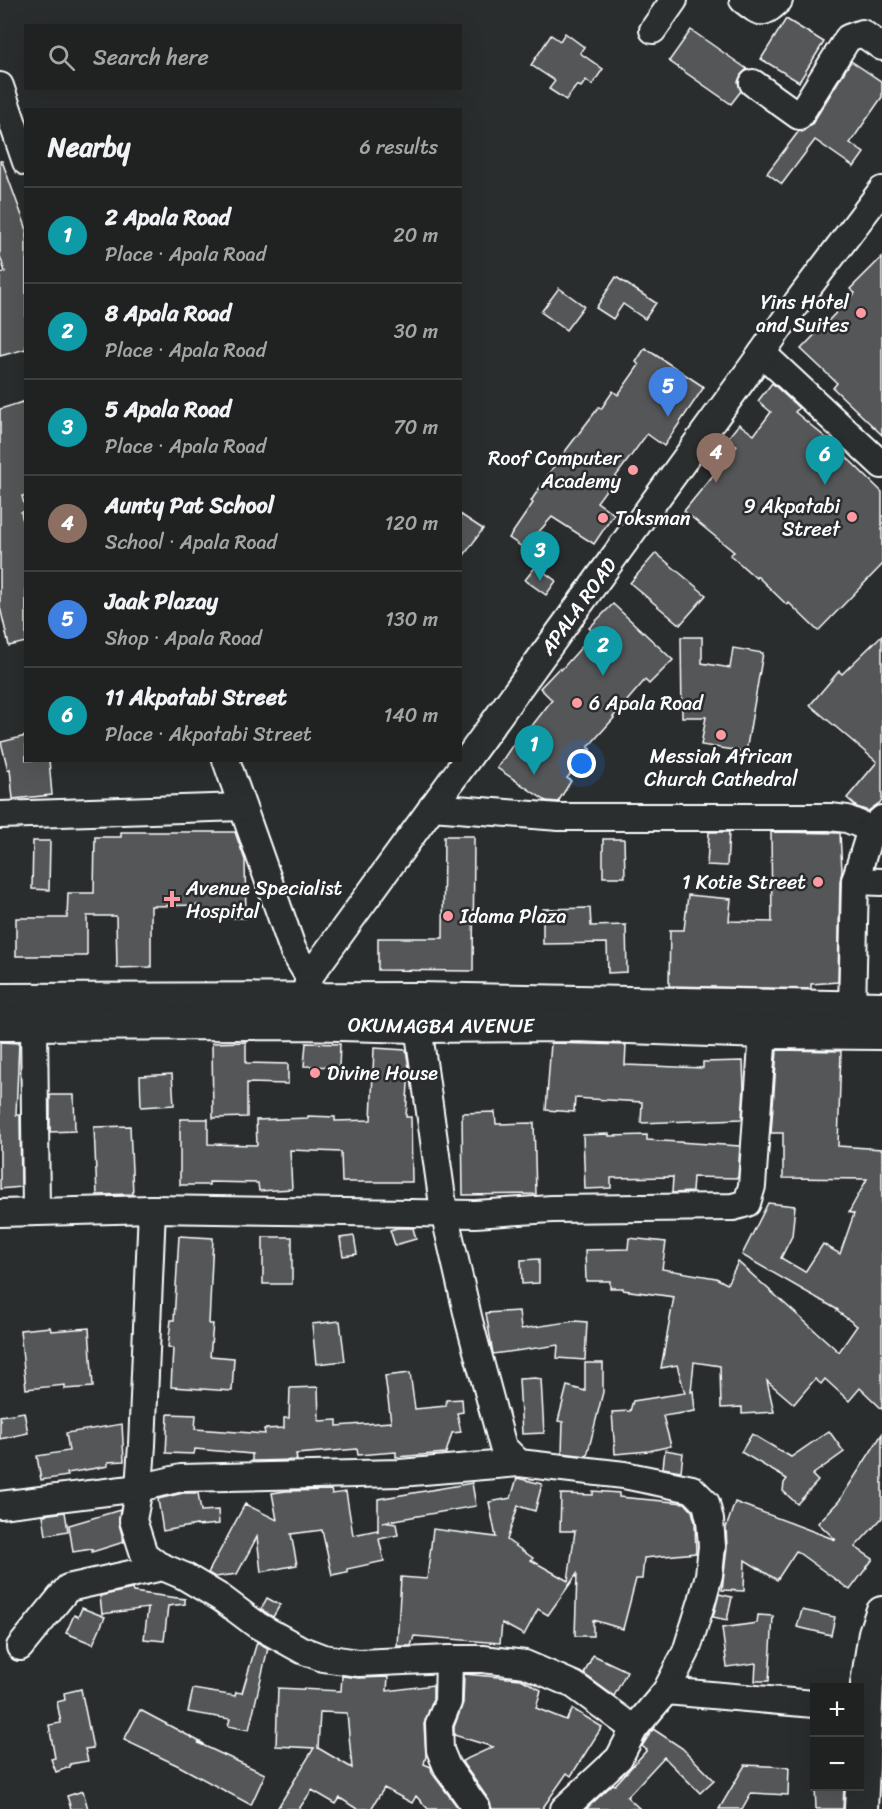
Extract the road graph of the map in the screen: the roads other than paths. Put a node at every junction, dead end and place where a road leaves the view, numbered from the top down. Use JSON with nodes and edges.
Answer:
{"nodes":[{"id":1,"x":674,"y":0,"type":"edge"},
{"id":2,"x":743,"y":0,"type":"edge"},
{"id":3,"x":779,"y":0,"type":"edge"},
{"id":4,"x":653,"y":30,"type":"dead end"},
{"id":5,"x":882,"y":48,"type":"edge"},
{"id":6,"x":753,"y":83,"type":"dead end"},
{"id":7,"x":0,"y":86,"type":"edge"},
{"id":8,"x":24,"y":156,"type":"edge"},
{"id":9,"x":881,"y":192,"type":"edge"},
{"id":10,"x":762,"y":353,"type":"junction"},
{"id":11,"x":882,"y":465,"type":"edge"},
{"id":12,"x":227,"y":762,"type":"edge"},
{"id":13,"x":242,"y":807,"type":"junction"},
{"id":14,"x":432,"y":807,"type":"junction"},
{"id":15,"x":0,"y":816,"type":"edge"},
{"id":16,"x":877,"y":824,"type":"edge"},
{"id":17,"x":855,"y":881,"type":"junction"},
{"id":18,"x":882,"y":882,"type":"edge"},
{"id":19,"x":305,"y":999,"type":"junction"},
{"id":20,"x":0,"y":1000,"type":"edge"},
{"id":21,"x":867,"y":1008,"type":"edge"},
{"id":22,"x":34,"y":1023,"type":"junction"},
{"id":23,"x":0,"y":1024,"type":"edge"},
{"id":24,"x":418,"y":1026,"type":"junction"},
{"id":25,"x":763,"y":1032,"type":"junction"},
{"id":26,"x":882,"y":1034,"type":"edge"},
{"id":27,"x":152,"y":1209,"type":"junction"},
{"id":28,"x":36,"y":1211,"type":"junction"},
{"id":29,"x":444,"y":1212,"type":"junction"},
{"id":30,"x":0,"y":1213,"type":"edge"},
{"id":31,"x":519,"y":1463,"type":"junction"},
{"id":32,"x":139,"y":1488,"type":"junction"},
{"id":33,"x":0,"y":1505,"type":"edge"},
{"id":34,"x":162,"y":1568,"type":"junction"},
{"id":35,"x":882,"y":1613,"type":"edge"},
{"id":36,"x":20,"y":1647,"type":"dead end"},
{"id":37,"x":449,"y":1659,"type":"junction"},
{"id":38,"x":666,"y":1691,"type":"junction"},
{"id":39,"x":864,"y":1702,"type":"edge"},
{"id":40,"x":810,"y":1704,"type":"edge"},
{"id":41,"x":634,"y":1728,"type":"junction"},
{"id":42,"x":862,"y":1737,"type":"edge"},
{"id":43,"x":882,"y":1762,"type":"edge"},
{"id":44,"x":477,"y":1809,"type":"edge"},
{"id":45,"x":564,"y":1809,"type":"edge"},
{"id":46,"x":861,"y":1809,"type":"edge"},
{"id":47,"x":881,"y":1809,"type":"edge"}],
"edges":[{"from":1,"to":4,"type":"street"},
{"from":2,"to":3,"type":"street"},
{"from":5,"to":6,"type":"street"},
{"from":7,"to":8,"type":"street"},
{"from":9,"to":10,"type":"street","name":"APALA ROAD"},
{"from":10,"to":11,"type":"street"},
{"from":10,"to":14,"type":"street","name":"APALA ROAD"},
{"from":12,"to":13,"type":"street"},
{"from":13,"to":15,"type":"street"},
{"from":13,"to":19,"type":"street"},
{"from":14,"to":16,"type":"street"},
{"from":14,"to":19,"type":"street","name":"APALA ROAD"},
{"from":16,"to":17,"type":"street"},
{"from":17,"to":18,"type":"street"},
{"from":17,"to":21,"type":"street"},
{"from":19,"to":20,"type":"main road","name":"OKUMAGBA AVENUE"},
{"from":19,"to":21,"type":"main road","name":"OKUMAGBA AVENUE"},
{"from":19,"to":22,"type":"main road","name":"OKUMAGBA AVENUE"},
{"from":19,"to":24,"type":"main road","name":"OKUMAGBA AVENUE"},
{"from":22,"to":23,"type":"main road","name":"OKUMAGBA AVENUE"},
{"from":22,"to":28,"type":"street"},
{"from":24,"to":25,"type":"main road","name":"OKUMAGBA AVENUE"},
{"from":24,"to":29,"type":"street"},
{"from":25,"to":26,"type":"main road","name":"OKUMAGBA AVENUE"},
{"from":25,"to":29,"type":"street"},
{"from":27,"to":28,"type":"street"},
{"from":27,"to":29,"type":"street"},
{"from":27,"to":32,"type":"street"},
{"from":28,"to":30,"type":"street"},
{"from":29,"to":31,"type":"street"},
{"from":31,"to":32,"type":"street"},
{"from":31,"to":38,"type":"street"},
{"from":32,"to":33,"type":"street"},
{"from":32,"to":34,"type":"street"},
{"from":34,"to":36,"type":"street"},
{"from":34,"to":37,"type":"street"},
{"from":35,"to":39,"type":"main road"},
{"from":37,"to":41,"type":"street"},
{"from":37,"to":44,"type":"street"},
{"from":38,"to":40,"type":"street"},
{"from":38,"to":41,"type":"street"},
{"from":41,"to":45,"type":"street"},
{"from":42,"to":46,"type":"main road"},
{"from":43,"to":47,"type":"main road"}]}
